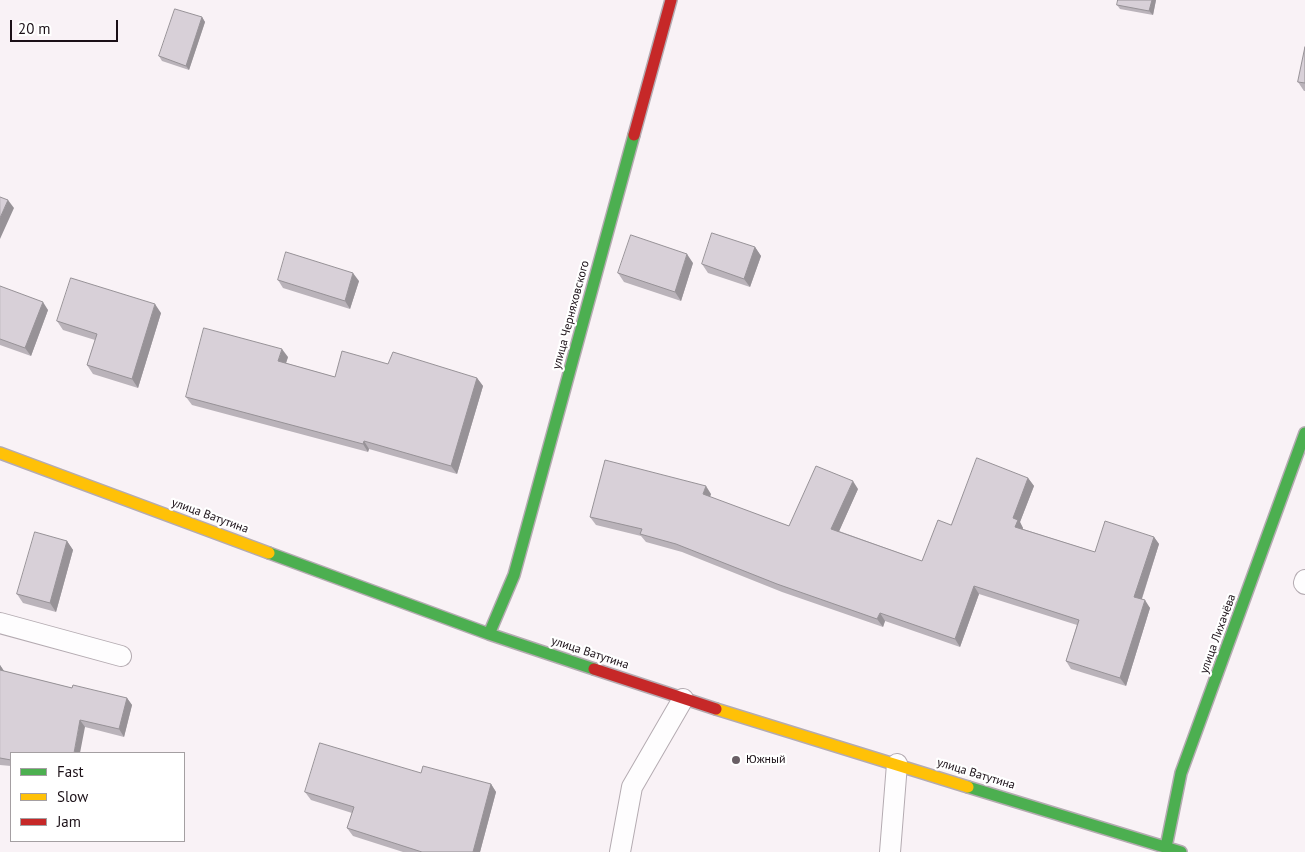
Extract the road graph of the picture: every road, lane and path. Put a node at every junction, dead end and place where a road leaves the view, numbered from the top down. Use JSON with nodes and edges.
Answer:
{"nodes":[{"id":1,"x":671,"y":0,"type":"edge"},
{"id":2,"x":1305,"y":432,"type":"edge"},
{"id":3,"x":0,"y":453,"type":"edge"},
{"id":4,"x":1305,"y":580,"type":"edge"},
{"id":5,"x":1305,"y":584,"type":"edge"},
{"id":6,"x":0,"y":623,"type":"edge"},
{"id":7,"x":489,"y":634,"type":"junction"},
{"id":8,"x":121,"y":656,"type":"dead end"},
{"id":9,"x":683,"y":699,"type":"junction"},
{"id":10,"x":897,"y":764,"type":"junction"},
{"id":11,"x":1143,"y":846,"type":"edge"},
{"id":12,"x":1166,"y":847,"type":"junction"},
{"id":13,"x":620,"y":852,"type":"edge"},
{"id":14,"x":890,"y":852,"type":"edge"},
{"id":15,"x":1181,"y":852,"type":"edge"}],
"edges":[{"from":1,"to":7,"type":"main road","name":"улица Черняховского"},
{"from":2,"to":12,"type":"main road","name":"улица Лихачёва"},
{"from":3,"to":7,"type":"main road","name":"улица Ватутина"},
{"from":4,"to":5,"type":"lane"},
{"from":6,"to":8,"type":"lane"},
{"from":7,"to":9,"type":"main road","name":"улица Ватутина"},
{"from":9,"to":10,"type":"main road","name":"улица Ватутина"},
{"from":9,"to":13,"type":"lane"},
{"from":10,"to":11,"type":"main road","name":"улица Ватутина"},
{"from":10,"to":14,"type":"lane"},
{"from":11,"to":12,"type":"main road","name":"улица Ватутина"},
{"from":12,"to":15,"type":"main road","name":"улица Ватутина"}]}
